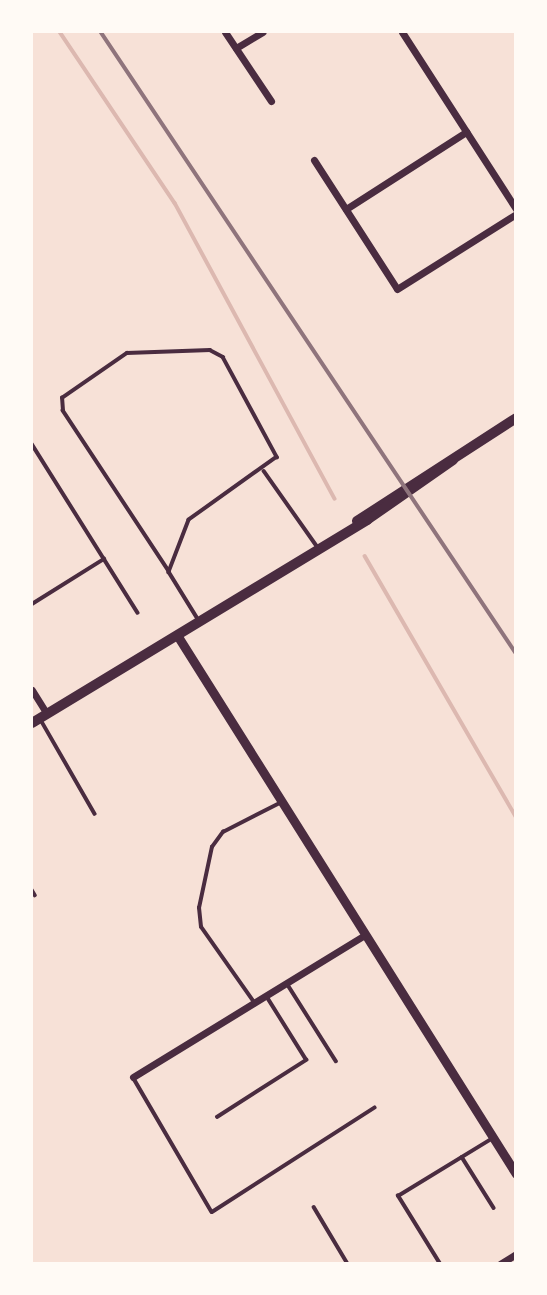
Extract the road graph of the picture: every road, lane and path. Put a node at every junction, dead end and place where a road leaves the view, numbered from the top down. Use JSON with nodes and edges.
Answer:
{"nodes":[{"id":1,"x":225,"y":32,"type":"edge"},
{"id":2,"x":263,"y":32,"type":"edge"},
{"id":3,"x":402,"y":32,"type":"edge"},
{"id":4,"x":236,"y":48,"type":"junction"},
{"id":5,"x":271,"y":101,"type":"dead end"},
{"id":6,"x":466,"y":132,"type":"junction"},
{"id":7,"x":314,"y":160,"type":"dead end"},
{"id":8,"x":346,"y":209,"type":"junction"},
{"id":9,"x":516,"y":211,"type":"edge"},
{"id":10,"x":516,"y":418,"type":"edge"},
{"id":11,"x":32,"y":444,"type":"edge"},
{"id":12,"x":264,"y":471,"type":"junction"},
{"id":13,"x":317,"y":546,"type":"junction"},
{"id":14,"x":104,"y":559,"type":"junction"},
{"id":15,"x":169,"y":572,"type":"junction"},
{"id":16,"x":32,"y":604,"type":"edge"},
{"id":17,"x":138,"y":613,"type":"dead end"},
{"id":18,"x":200,"y":621,"type":"junction"},
{"id":19,"x":177,"y":635,"type":"junction"},
{"id":20,"x":32,"y":690,"type":"edge"},
{"id":21,"x":39,"y":719,"type":"edge"},
{"id":22,"x":282,"y":802,"type":"junction"},
{"id":23,"x":95,"y":814,"type":"dead end"},
{"id":24,"x":32,"y":890,"type":"edge"},
{"id":25,"x":35,"y":895,"type":"dead end"},
{"id":26,"x":365,"y":935,"type":"junction"},
{"id":27,"x":287,"y":983,"type":"junction"},
{"id":28,"x":266,"y":996,"type":"junction"},
{"id":29,"x":254,"y":1003,"type":"junction"},
{"id":30,"x":336,"y":1061,"type":"dead end"},
{"id":31,"x":133,"y":1077,"type":"joint"},
{"id":32,"x":374,"y":1108,"type":"dead end"},
{"id":33,"x":217,"y":1117,"type":"dead end"},
{"id":34,"x":493,"y":1138,"type":"junction"},
{"id":35,"x":463,"y":1157,"type":"junction"},
{"id":36,"x":516,"y":1174,"type":"edge"},
{"id":37,"x":314,"y":1208,"type":"dead end"},
{"id":38,"x":494,"y":1208,"type":"dead end"},
{"id":39,"x":516,"y":1254,"type":"edge"},
{"id":40,"x":348,"y":1264,"type":"edge"},
{"id":41,"x":440,"y":1264,"type":"edge"},
{"id":42,"x":500,"y":1264,"type":"edge"}],
"edges":[{"from":1,"to":4,"type":"street"},
{"from":2,"to":4,"type":"street"},
{"from":3,"to":6,"type":"street"},
{"from":4,"to":5,"type":"street"},
{"from":6,"to":8,"type":"street"},
{"from":6,"to":9,"type":"street"},
{"from":7,"to":8,"type":"street"},
{"from":8,"to":9,"type":"street"},
{"from":10,"to":13,"type":"main road"},
{"from":11,"to":14,"type":"lane"},
{"from":12,"to":13,"type":"lane"},
{"from":12,"to":15,"type":"lane"},
{"from":12,"to":15,"type":"lane"},
{"from":13,"to":18,"type":"main road"},
{"from":14,"to":16,"type":"lane"},
{"from":14,"to":17,"type":"lane"},
{"from":15,"to":18,"type":"lane"},
{"from":18,"to":19,"type":"main road"},
{"from":19,"to":21,"type":"main road"},
{"from":19,"to":22,"type":"street"},
{"from":20,"to":21,"type":"street"},
{"from":21,"to":23,"type":"lane"},
{"from":22,"to":26,"type":"street"},
{"from":22,"to":29,"type":"lane"},
{"from":24,"to":25,"type":"lane"},
{"from":26,"to":27,"type":"street"},
{"from":26,"to":34,"type":"street"},
{"from":27,"to":28,"type":"street"},
{"from":27,"to":30,"type":"lane"},
{"from":28,"to":29,"type":"street"},
{"from":28,"to":33,"type":"lane"},
{"from":29,"to":31,"type":"street"},
{"from":31,"to":32,"type":"lane"},
{"from":34,"to":35,"type":"lane"},
{"from":34,"to":36,"type":"street"},
{"from":35,"to":38,"type":"lane"},
{"from":35,"to":41,"type":"lane"},
{"from":37,"to":40,"type":"lane"},
{"from":39,"to":42,"type":"street"}]}
